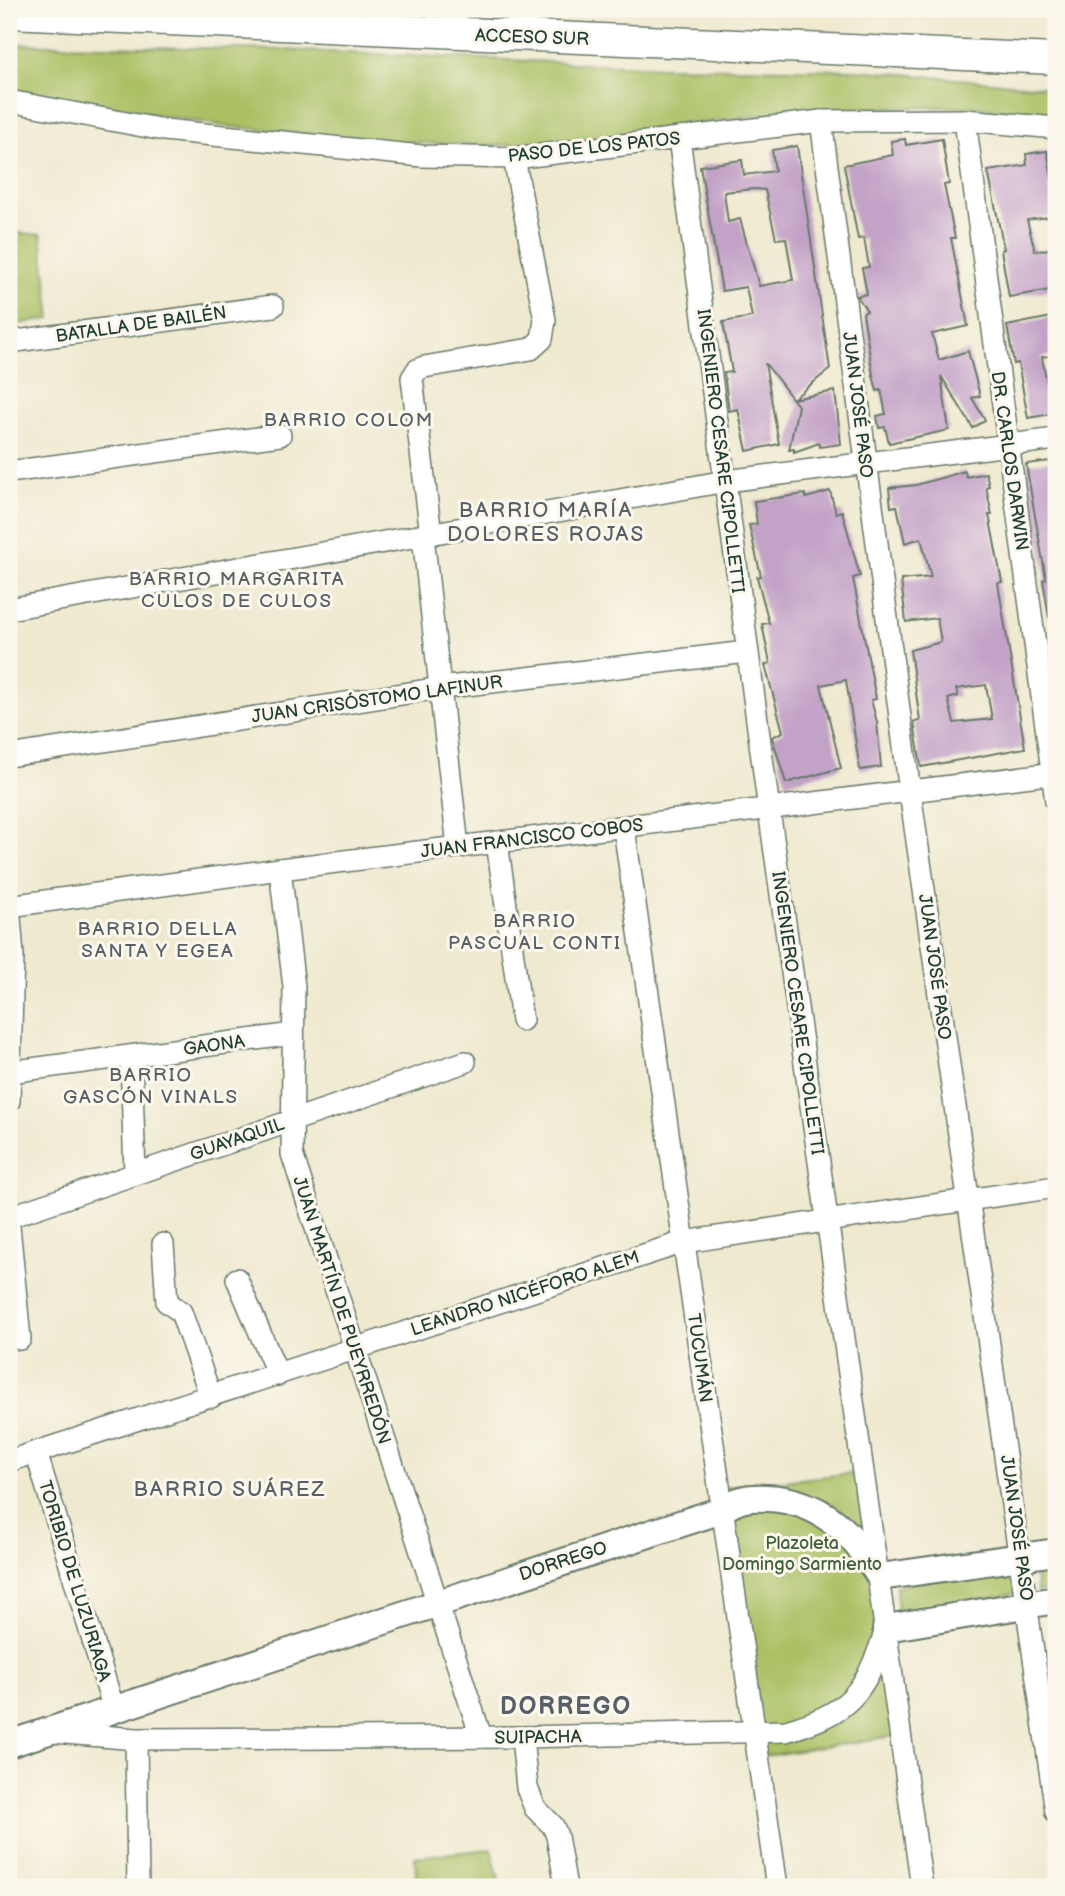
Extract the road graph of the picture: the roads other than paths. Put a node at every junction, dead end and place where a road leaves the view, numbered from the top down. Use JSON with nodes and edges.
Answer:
{"nodes":[{"id":1,"x":9,"y":13,"type":"edge"},
{"id":2,"x":243,"y":24,"type":"junction"},
{"id":3,"x":9,"y":27,"type":"edge"},
{"id":4,"x":891,"y":51,"type":"junction"},
{"id":5,"x":1056,"y":59,"type":"edge"},
{"id":6,"x":1056,"y":79,"type":"edge"},
{"id":7,"x":9,"y":101,"type":"edge"},
{"id":8,"x":965,"y":120,"type":"junction"},
{"id":9,"x":821,"y":121,"type":"junction"},
{"id":10,"x":1056,"y":128,"type":"edge"},
{"id":11,"x":679,"y":138,"type":"junction"},
{"id":12,"x":513,"y":158,"type":"junction"},
{"id":13,"x":273,"y":306,"type":"dead end"},
{"id":14,"x":9,"y":342,"type":"edge"},
{"id":15,"x":280,"y":435,"type":"dead end"},
{"id":16,"x":1056,"y":439,"type":"edge"},
{"id":17,"x":1007,"y":445,"type":"junction"},
{"id":18,"x":865,"y":465,"type":"junction"},
{"id":19,"x":9,"y":472,"type":"edge"},
{"id":20,"x":726,"y":481,"type":"junction"},
{"id":21,"x":427,"y":536,"type":"junction"},
{"id":22,"x":9,"y":609,"type":"edge"},
{"id":23,"x":747,"y":652,"type":"junction"},
{"id":24,"x":440,"y":688,"type":"junction"},
{"id":25,"x":9,"y":756,"type":"edge"},
{"id":26,"x":1054,"y":773,"type":"edge"},
{"id":27,"x":910,"y":792,"type":"junction"},
{"id":28,"x":1056,"y":801,"type":"edge"},
{"id":29,"x":769,"y":810,"type":"junction"},
{"id":30,"x":624,"y":828,"type":"junction"},
{"id":31,"x":497,"y":842,"type":"junction"},
{"id":32,"x":458,"y":846,"type":"junction"},
{"id":33,"x":280,"y":869,"type":"junction"},
{"id":34,"x":9,"y":906,"type":"edge"},
{"id":35,"x":522,"y":1020,"type":"dead end"},
{"id":36,"x":293,"y":1034,"type":"junction"},
{"id":37,"x":131,"y":1056,"type":"junction"},
{"id":38,"x":465,"y":1062,"type":"dead end"},
{"id":39,"x":9,"y":1072,"type":"edge"},
{"id":40,"x":9,"y":1101,"type":"edge"},
{"id":41,"x":290,"y":1121,"type":"junction"},
{"id":42,"x":135,"y":1174,"type":"junction"},
{"id":43,"x":1056,"y":1187,"type":"edge"},
{"id":44,"x":969,"y":1200,"type":"junction"},
{"id":45,"x":9,"y":1217,"type":"edge"},
{"id":46,"x":827,"y":1220,"type":"junction"},
{"id":47,"x":9,"y":1226,"type":"edge"},
{"id":48,"x":684,"y":1242,"type":"junction"},
{"id":49,"x":163,"y":1244,"type":"dead end"},
{"id":50,"x":237,"y":1279,"type":"dead end"},
{"id":51,"x":20,"y":1339,"type":"dead end"},
{"id":52,"x":355,"y":1349,"type":"junction"},
{"id":53,"x":278,"y":1375,"type":"junction"},
{"id":54,"x":211,"y":1397,"type":"junction"},
{"id":55,"x":36,"y":1452,"type":"junction"},
{"id":56,"x":9,"y":1461,"type":"edge"},
{"id":57,"x":722,"y":1510,"type":"junction"},
{"id":58,"x":1056,"y":1552,"type":"edge"},
{"id":59,"x":1021,"y":1557,"type":"junction"},
{"id":60,"x":880,"y":1577,"type":"junction"},
{"id":61,"x":1056,"y":1600,"type":"edge"},
{"id":62,"x":437,"y":1601,"type":"junction"},
{"id":63,"x":1028,"y":1604,"type":"junction"},
{"id":64,"x":886,"y":1628,"type":"junction"},
{"id":65,"x":114,"y":1710,"type":"junction"},
{"id":66,"x":51,"y":1732,"type":"junction"},
{"id":67,"x":755,"y":1733,"type":"junction"},
{"id":68,"x":481,"y":1737,"type":"junction"},
{"id":69,"x":522,"y":1737,"type":"junction"},
{"id":70,"x":136,"y":1739,"type":"junction"},
{"id":71,"x":9,"y":1744,"type":"edge"},
{"id":72,"x":1056,"y":1812,"type":"edge"},
{"id":73,"x":138,"y":1887,"type":"edge"},
{"id":74,"x":566,"y":1887,"type":"edge"},
{"id":75,"x":777,"y":1887,"type":"edge"},
{"id":76,"x":922,"y":1887,"type":"edge"}],
"edges":[{"from":1,"to":2,"type":"highway","name":"ACCESO SUR"},
{"from":2,"to":3,"type":"highway"},
{"from":2,"to":4,"type":"highway","name":"ACCESO SUR"},
{"from":4,"to":5,"type":"highway","name":"ACCESO SUR"},
{"from":4,"to":6,"type":"highway"},
{"from":7,"to":12,"type":"street","name":"PASO DE LOS PATOS"},
{"from":8,"to":9,"type":"street","name":"PASO DE LOS PATOS"},
{"from":8,"to":10,"type":"street","name":"PASO DE LOS PATOS"},
{"from":8,"to":17,"type":"street","name":"DR. CARLOS DARWIN"},
{"from":9,"to":11,"type":"street","name":"PASO DE LOS PATOS"},
{"from":9,"to":18,"type":"street","name":"JUAN JOSÉ PASO"},
{"from":11,"to":12,"type":"street","name":"PASO DE LOS PATOS"},
{"from":11,"to":20,"type":"street","name":"INGENIERO CESARE CIPOLLETTI"},
{"from":12,"to":21,"type":"street"},
{"from":13,"to":14,"type":"street","name":"BATALLA DE BAILÉN"},
{"from":15,"to":19,"type":"street"},
{"from":16,"to":17,"type":"street"},
{"from":17,"to":18,"type":"street"},
{"from":17,"to":26,"type":"street","name":"DR. CARLOS DARWIN"},
{"from":18,"to":20,"type":"street"},
{"from":18,"to":27,"type":"street","name":"JUAN JOSÉ PASO"},
{"from":20,"to":21,"type":"street"},
{"from":20,"to":23,"type":"street","name":"INGENIERO CESARE CIPOLLETTI"},
{"from":21,"to":22,"type":"street"},
{"from":21,"to":24,"type":"street"},
{"from":23,"to":24,"type":"street","name":"JUAN CRISÓSTOMO LAFINUR"},
{"from":23,"to":29,"type":"street","name":"INGENIERO CESARE CIPOLLETTI"},
{"from":24,"to":25,"type":"street","name":"JUAN CRISÓSTOMO LAFINUR"},
{"from":24,"to":32,"type":"street"},
{"from":26,"to":27,"type":"street","name":"JUAN FRANCISCO COBOS"},
{"from":26,"to":28,"type":"street","name":"DR. CARLOS DARWIN"},
{"from":27,"to":29,"type":"street","name":"JUAN FRANCISCO COBOS"},
{"from":27,"to":44,"type":"street","name":"JUAN JOSÉ PASO"},
{"from":29,"to":30,"type":"street","name":"JUAN FRANCISCO COBOS"},
{"from":29,"to":46,"type":"street","name":"INGENIERO CESARE CIPOLLETTI"},
{"from":30,"to":31,"type":"street","name":"JUAN FRANCISCO COBOS"},
{"from":30,"to":48,"type":"street","name":"TUCUMÁN"},
{"from":31,"to":32,"type":"street","name":"JUAN FRANCISCO COBOS"},
{"from":31,"to":35,"type":"street"},
{"from":32,"to":33,"type":"street","name":"JUAN FRANCISCO COBOS"},
{"from":33,"to":34,"type":"street","name":"JUAN FRANCISCO COBOS"},
{"from":33,"to":36,"type":"street","name":"JUAN MARTÍN DE PUEYRREDÓN"},
{"from":34,"to":39,"type":"street"},
{"from":36,"to":37,"type":"street","name":"GAONA"},
{"from":36,"to":41,"type":"street","name":"JUAN MARTÍN DE PUEYRREDÓN"},
{"from":37,"to":39,"type":"street","name":"GAONA"},
{"from":37,"to":42,"type":"street"},
{"from":38,"to":41,"type":"street","name":"GUAYAQUIL"},
{"from":39,"to":40,"type":"street"},
{"from":41,"to":42,"type":"street","name":"GUAYAQUIL"},
{"from":41,"to":52,"type":"street","name":"JUAN MARTÍN DE PUEYRREDÓN"},
{"from":42,"to":45,"type":"street","name":"GUAYAQUIL"},
{"from":43,"to":44,"type":"street","name":"LEANDRO NICÉFORO ALEM"},
{"from":44,"to":46,"type":"street","name":"LEANDRO NICÉFORO ALEM"},
{"from":44,"to":59,"type":"street","name":"JUAN JOSÉ PASO"},
{"from":46,"to":48,"type":"street","name":"LEANDRO NICÉFORO ALEM"},
{"from":46,"to":60,"type":"street","name":"INGENIERO CESARE CIPOLLETTI"},
{"from":47,"to":51,"type":"street"},
{"from":48,"to":52,"type":"street","name":"LEANDRO NICÉFORO ALEM"},
{"from":48,"to":57,"type":"street","name":"TUCUMÁN"},
{"from":49,"to":54,"type":"street"},
{"from":50,"to":53,"type":"street"},
{"from":52,"to":53,"type":"street","name":"LEANDRO NICÉFORO ALEM"},
{"from":52,"to":62,"type":"street","name":"JUAN MARTÍN DE PUEYRREDÓN"},
{"from":53,"to":54,"type":"street","name":"LEANDRO NICÉFORO ALEM"},
{"from":54,"to":55,"type":"street","name":"LEANDRO NICÉFORO ALEM"},
{"from":55,"to":56,"type":"street","name":"LEANDRO NICÉFORO ALEM"},
{"from":55,"to":65,"type":"street","name":"TORIBIO DE LUZURIAGA"},
{"from":57,"to":60,"type":"main road","name":"DORREGO"},
{"from":57,"to":62,"type":"main road","name":"DORREGO"},
{"from":57,"to":67,"type":"street","name":"TUCUMÁN"},
{"from":58,"to":59,"type":"main road"},
{"from":59,"to":60,"type":"main road"},
{"from":59,"to":63,"type":"street","name":"JUAN JOSÉ PASO"},
{"from":60,"to":64,"type":"street","name":"INGENIERO CESARE CIPOLLETTI"},
{"from":61,"to":63,"type":"main road"},
{"from":62,"to":65,"type":"main road","name":"DORREGO"},
{"from":62,"to":68,"type":"street","name":"JUAN MARTÍN DE PUEYRREDÓN"},
{"from":63,"to":64,"type":"main road"},
{"from":63,"to":72,"type":"street","name":"JUAN JOSÉ PASO"},
{"from":64,"to":67,"type":"street","name":"SUIPACHA"},
{"from":64,"to":76,"type":"street","name":"INGENIERO CESARE CIPOLLETTI"},
{"from":65,"to":66,"type":"main road","name":"DORREGO"},
{"from":66,"to":70,"type":"street","name":"DORREGO"},
{"from":66,"to":71,"type":"main road","name":"DORREGO"},
{"from":67,"to":69,"type":"street","name":"SUIPACHA"},
{"from":67,"to":75,"type":"street","name":"TUCUMÁN"},
{"from":68,"to":69,"type":"street","name":"SUIPACHA"},
{"from":68,"to":70,"type":"street","name":"SUIPACHA"},
{"from":69,"to":74,"type":"street"},
{"from":70,"to":73,"type":"street"}]}
